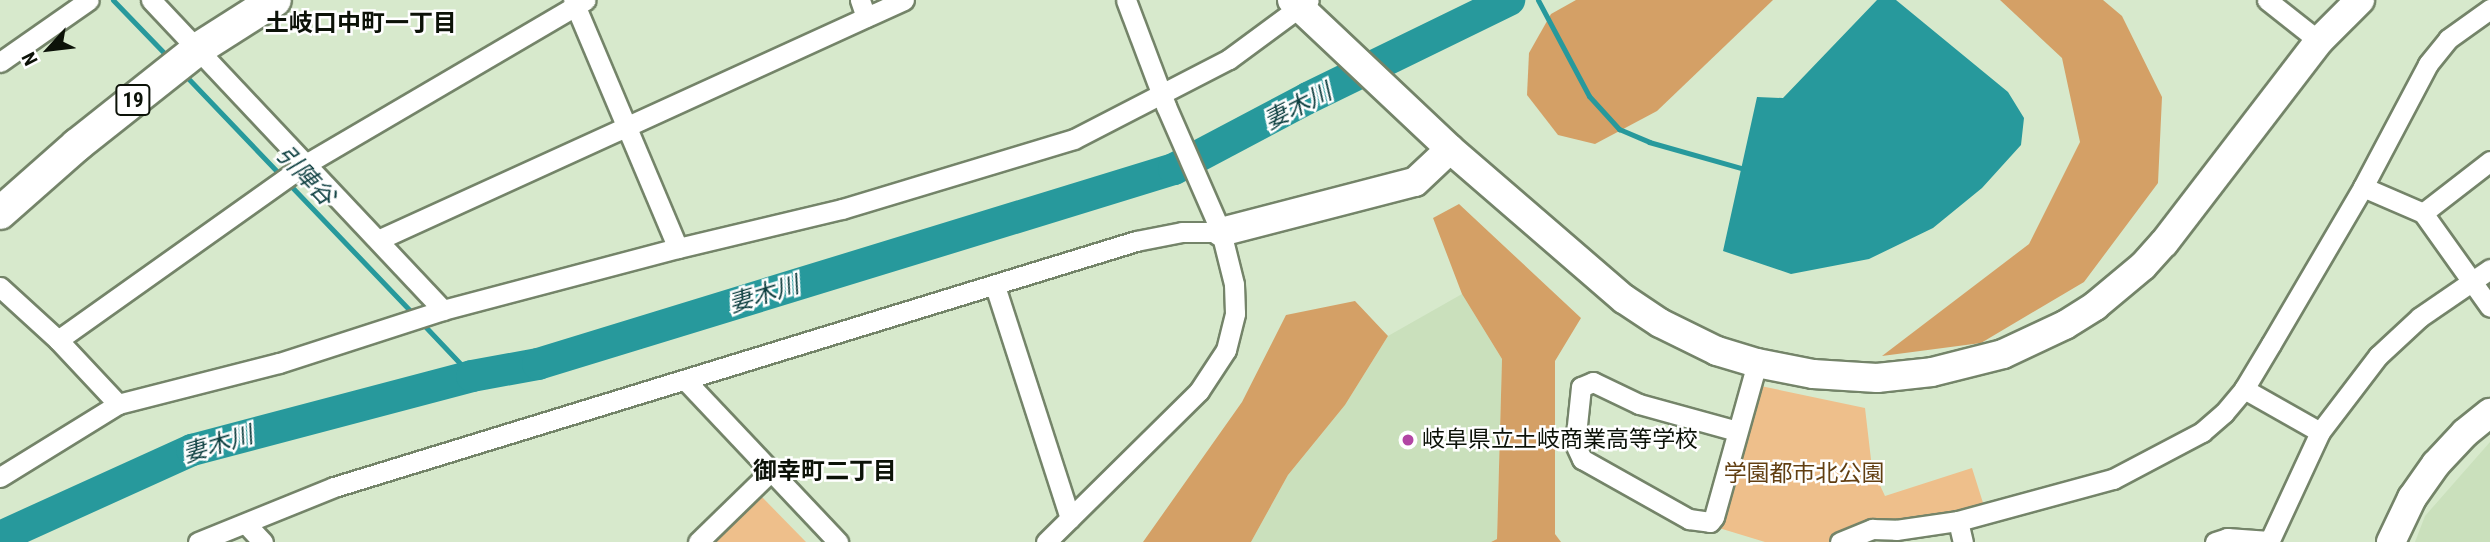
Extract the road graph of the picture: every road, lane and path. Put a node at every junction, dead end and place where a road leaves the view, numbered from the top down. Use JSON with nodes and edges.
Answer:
{"nodes":[{"id":1,"x":89,"y":0,"type":"edge"},
{"id":2,"x":151,"y":0,"type":"edge"},
{"id":3,"x":275,"y":0,"type":"edge"},
{"id":4,"x":904,"y":0,"type":"edge"},
{"id":5,"x":1126,"y":0,"type":"edge"},
{"id":6,"x":2267,"y":0,"type":"edge"},
{"id":7,"x":2360,"y":0,"type":"edge"},
{"id":8,"x":578,"y":2,"type":"edge"},
{"id":9,"x":1303,"y":6,"type":"edge"},
{"id":10,"x":863,"y":9,"type":"edge"},
{"id":11,"x":2490,"y":9,"type":"edge"},
{"id":12,"x":2319,"y":41,"type":"junction"},
{"id":13,"x":198,"y":49,"type":"junction"},
{"id":14,"x":0,"y":62,"type":"edge"},
{"id":15,"x":1164,"y":100,"type":"junction"},
{"id":16,"x":628,"y":128,"type":"junction"},
{"id":17,"x":1450,"y":149,"type":"junction"},
{"id":18,"x":2490,"y":161,"type":"edge"},
{"id":19,"x":306,"y":164,"type":"junction"},
{"id":20,"x":2363,"y":187,"type":"junction"},
{"id":21,"x":0,"y":213,"type":"edge"},
{"id":22,"x":2423,"y":213,"type":"junction"},
{"id":23,"x":1217,"y":223,"type":"junction"},
{"id":24,"x":378,"y":240,"type":"junction"},
{"id":25,"x":678,"y":248,"type":"junction"},
{"id":26,"x":2490,"y":269,"type":"edge"},
{"id":27,"x":2472,"y":282,"type":"junction"},
{"id":28,"x":995,"y":286,"type":"junction"},
{"id":29,"x":0,"y":287,"type":"edge"},
{"id":30,"x":2490,"y":307,"type":"edge"},
{"id":31,"x":443,"y":310,"type":"junction"},
{"id":32,"x":58,"y":340,"type":"junction"},
{"id":33,"x":1757,"y":363,"type":"junction"},
{"id":34,"x":685,"y":380,"type":"junction"},
{"id":35,"x":2244,"y":389,"type":"junction"},
{"id":36,"x":118,"y":404,"type":"junction"},
{"id":37,"x":2490,"y":413,"type":"edge"},
{"id":38,"x":1737,"y":431,"type":"junction"},
{"id":39,"x":2320,"y":432,"type":"junction"},
{"id":40,"x":770,"y":472,"type":"junction"},
{"id":41,"x":0,"y":477,"type":"edge"},
{"id":42,"x":1070,"y":519,"type":"junction"},
{"id":43,"x":1958,"y":521,"type":"junction"},
{"id":44,"x":246,"y":524,"type":"junction"},
{"id":45,"x":198,"y":542,"type":"edge"},
{"id":46,"x":263,"y":542,"type":"edge"},
{"id":47,"x":698,"y":542,"type":"edge"},
{"id":48,"x":838,"y":542,"type":"edge"},
{"id":49,"x":1046,"y":542,"type":"edge"},
{"id":50,"x":1840,"y":542,"type":"edge"},
{"id":51,"x":1964,"y":542,"type":"edge"},
{"id":52,"x":2215,"y":542,"type":"edge"},
{"id":53,"x":2269,"y":542,"type":"edge"},
{"id":54,"x":2391,"y":542,"type":"edge"}],
"edges":[{"from":1,"to":14,"type":"street"},
{"from":2,"to":13,"type":"street"},
{"from":3,"to":13,"type":"main road","number":"19"},
{"from":4,"to":10,"type":"street"},
{"from":5,"to":15,"type":"street"},
{"from":6,"to":12,"type":"street"},
{"from":7,"to":12,"type":"street"},
{"from":8,"to":16,"type":"street"},
{"from":8,"to":19,"type":"street"},
{"from":9,"to":15,"type":"street"},
{"from":9,"to":17,"type":"street"},
{"from":10,"to":16,"type":"street"},
{"from":11,"to":20,"type":"street"},
{"from":12,"to":33,"type":"street"},
{"from":13,"to":19,"type":"street"},
{"from":13,"to":21,"type":"main road","number":"19"},
{"from":15,"to":23,"type":"street"},
{"from":15,"to":25,"type":"street"},
{"from":16,"to":24,"type":"street"},
{"from":16,"to":25,"type":"street"},
{"from":17,"to":23,"type":"street"},
{"from":17,"to":33,"type":"street"},
{"from":18,"to":22,"type":"street"},
{"from":19,"to":24,"type":"street"},
{"from":19,"to":32,"type":"street"},
{"from":20,"to":22,"type":"street"},
{"from":20,"to":35,"type":"street"},
{"from":22,"to":27,"type":"street"},
{"from":23,"to":28,"type":"street"},
{"from":23,"to":42,"type":"street"},
{"from":24,"to":31,"type":"street"},
{"from":25,"to":31,"type":"street"},
{"from":26,"to":27,"type":"street"},
{"from":27,"to":30,"type":"street"},
{"from":27,"to":39,"type":"street"},
{"from":28,"to":34,"type":"street"},
{"from":28,"to":42,"type":"street"},
{"from":29,"to":32,"type":"street"},
{"from":31,"to":36,"type":"street"},
{"from":32,"to":36,"type":"street"},
{"from":33,"to":38,"type":"street"},
{"from":34,"to":40,"type":"street"},
{"from":34,"to":44,"type":"street"},
{"from":35,"to":39,"type":"street"},
{"from":35,"to":43,"type":"street"},
{"from":36,"to":41,"type":"street"},
{"from":37,"to":54,"type":"street"},
{"from":38,"to":38,"type":"street"},
{"from":39,"to":53,"type":"street"},
{"from":40,"to":47,"type":"street"},
{"from":40,"to":48,"type":"street"},
{"from":42,"to":49,"type":"street"},
{"from":43,"to":50,"type":"street"},
{"from":43,"to":51,"type":"street"},
{"from":44,"to":45,"type":"street"},
{"from":44,"to":46,"type":"street"},
{"from":52,"to":53,"type":"street"}]}
